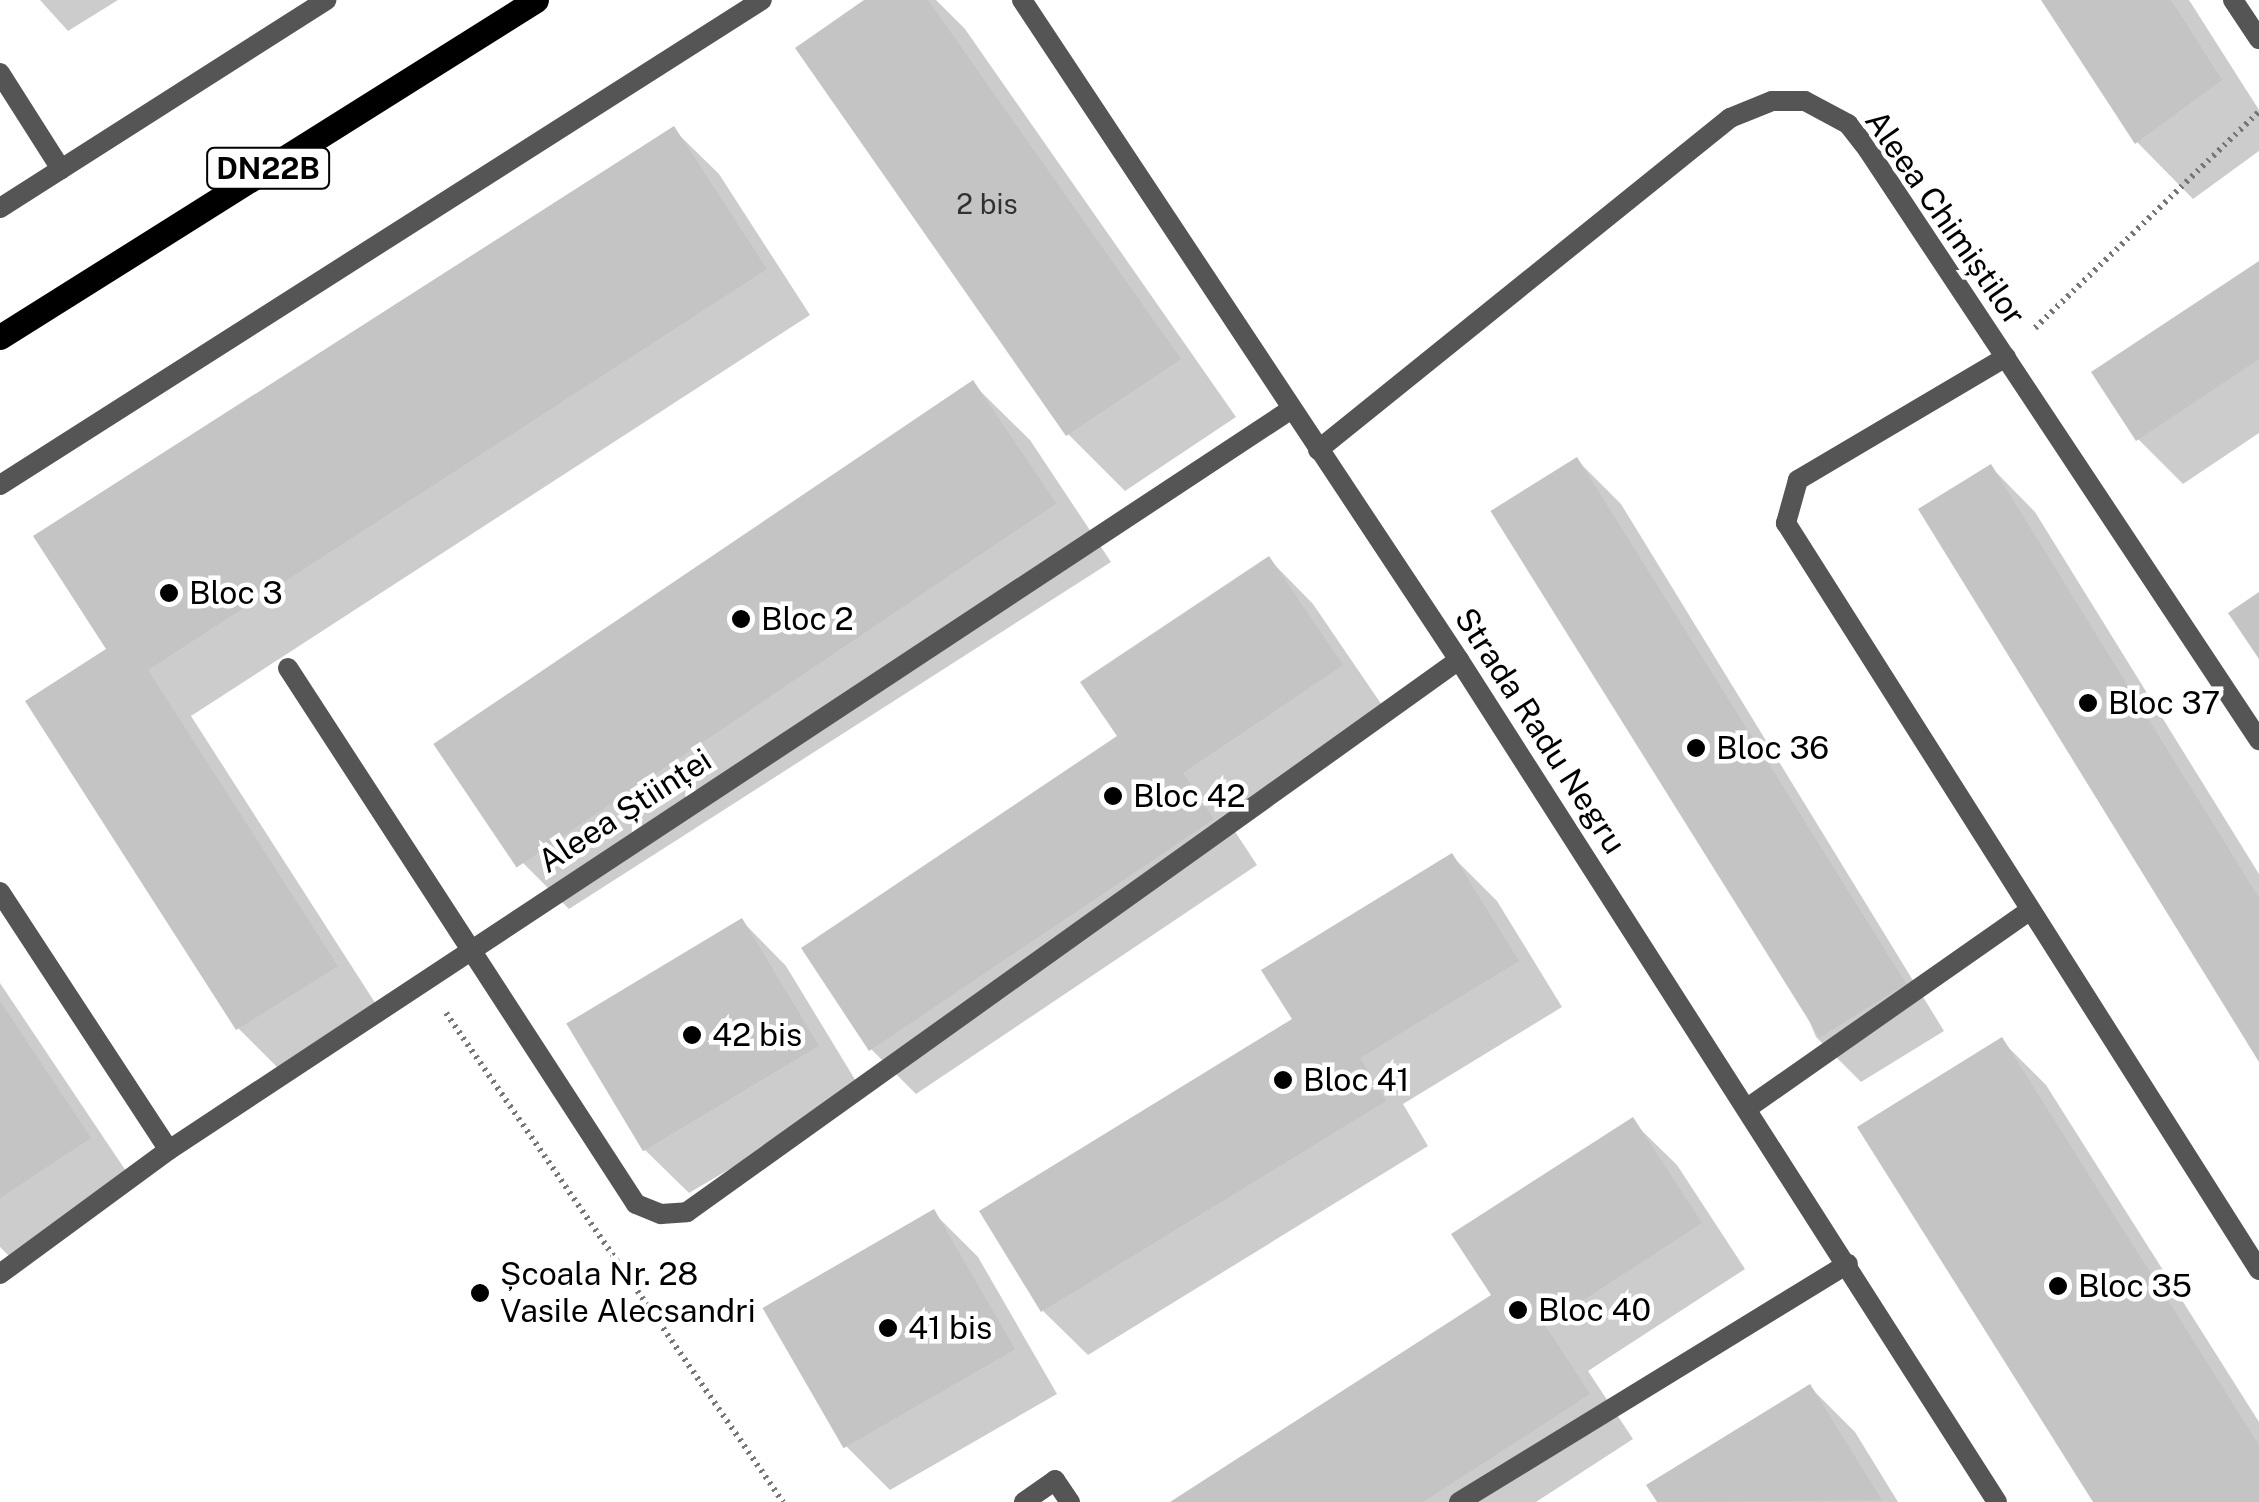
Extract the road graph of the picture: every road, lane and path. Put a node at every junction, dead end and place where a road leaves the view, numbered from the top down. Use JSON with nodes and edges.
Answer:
{"nodes":[{"id":1,"x":326,"y":0,"type":"edge"},
{"id":2,"x":536,"y":0,"type":"edge"},
{"id":3,"x":762,"y":0,"type":"edge"},
{"id":4,"x":1022,"y":0,"type":"edge"},
{"id":5,"x":2233,"y":0,"type":"edge"},
{"id":6,"x":2259,"y":38,"type":"edge"},
{"id":7,"x":0,"y":73,"type":"edge"},
{"id":8,"x":2259,"y":112,"type":"edge"},
{"id":9,"x":61,"y":169,"type":"junction"},
{"id":10,"x":0,"y":208,"type":"edge"},
{"id":11,"x":0,"y":337,"type":"edge"},
{"id":12,"x":2006,"y":357,"type":"junction"},
{"id":13,"x":1290,"y":410,"type":"junction"},
{"id":14,"x":1318,"y":450,"type":"junction"},
{"id":15,"x":0,"y":486,"type":"edge"},
{"id":16,"x":1459,"y":660,"type":"junction"},
{"id":17,"x":288,"y":668,"type":"dead end"},
{"id":18,"x":2259,"y":740,"type":"edge"},
{"id":19,"x":0,"y":892,"type":"edge"},
{"id":20,"x":2027,"y":912,"type":"junction"},
{"id":21,"x":473,"y":948,"type":"junction"},
{"id":22,"x":424,"y":980,"type":"junction"},
{"id":23,"x":1749,"y":1107,"type":"junction"},
{"id":24,"x":169,"y":1150,"type":"junction"},
{"id":25,"x":1848,"y":1264,"type":"junction"},
{"id":26,"x":2259,"y":1270,"type":"edge"},
{"id":27,"x":0,"y":1274,"type":"edge"},
{"id":28,"x":783,"y":1502,"type":"edge"},
{"id":29,"x":1024,"y":1502,"type":"edge"},
{"id":30,"x":1070,"y":1502,"type":"edge"},
{"id":31,"x":1460,"y":1502,"type":"edge"},
{"id":32,"x":1997,"y":1502,"type":"edge"}],
"edges":[{"from":1,"to":9,"type":"street"},
{"from":2,"to":11,"type":"main road","number":"DN22B"},
{"from":3,"to":15,"type":"street"},
{"from":4,"to":13,"type":"street","name":"Strada Radu Negru"},
{"from":5,"to":6,"type":"street"},
{"from":7,"to":9,"type":"street"},
{"from":8,"to":12,"type":"path"},
{"from":9,"to":10,"type":"street"},
{"from":12,"to":14,"type":"street","name":"Aleea Chimiștilor"},
{"from":12,"to":18,"type":"street","name":"Aleea Chimiștilor"},
{"from":12,"to":20,"type":"street"},
{"from":13,"to":14,"type":"street","name":"Strada Radu Negru"},
{"from":13,"to":21,"type":"street","name":"Aleea Științei"},
{"from":14,"to":16,"type":"street","name":"Strada Radu Negru"},
{"from":16,"to":21,"type":"street"},
{"from":16,"to":23,"type":"street","name":"Strada Radu Negru"},
{"from":17,"to":21,"type":"street"},
{"from":19,"to":24,"type":"street"},
{"from":20,"to":23,"type":"street"},
{"from":20,"to":26,"type":"street"},
{"from":21,"to":22,"type":"street","name":"Aleea Științei"},
{"from":22,"to":24,"type":"street","name":"Aleea Științei"},
{"from":22,"to":28,"type":"path"},
{"from":23,"to":25,"type":"street","name":"Strada Radu Negru"},
{"from":24,"to":27,"type":"street","name":"Aleea Științei"},
{"from":25,"to":31,"type":"street"},
{"from":25,"to":32,"type":"street","name":"Strada Radu Negru"},
{"from":29,"to":30,"type":"street"}]}
